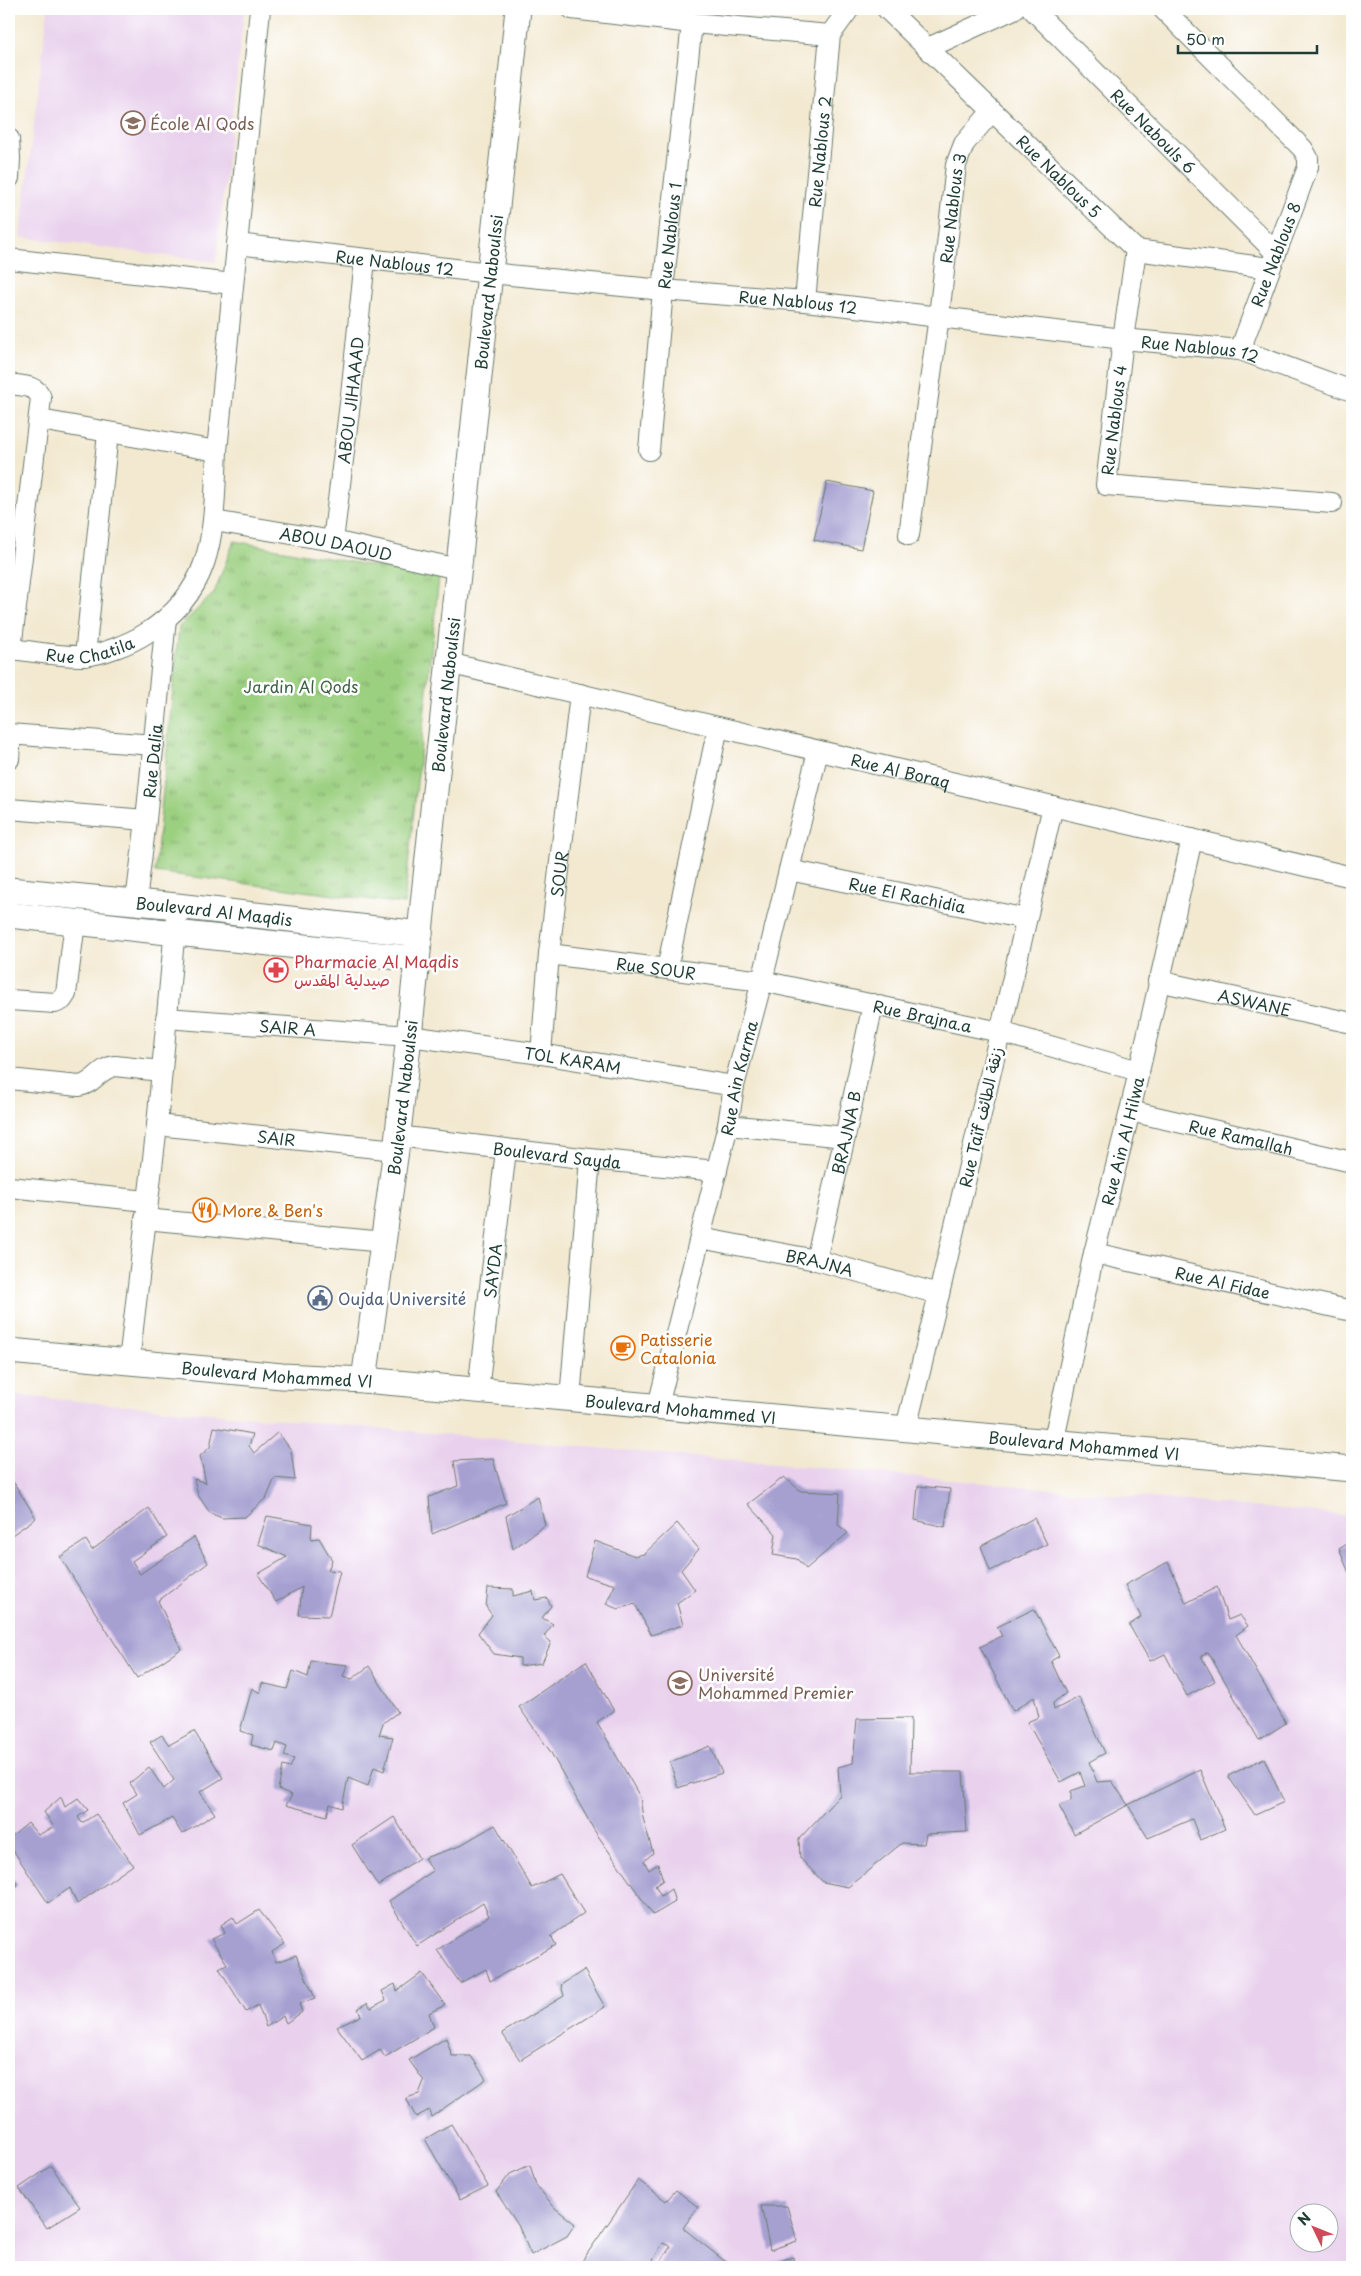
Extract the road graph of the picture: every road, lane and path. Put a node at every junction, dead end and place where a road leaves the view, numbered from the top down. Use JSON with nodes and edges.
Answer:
{"nodes":[{"id":1,"x":260,"y":9,"type":"edge"},
{"id":2,"x":518,"y":9,"type":"edge"},
{"id":3,"x":572,"y":9,"type":"edge"},
{"id":4,"x":849,"y":9,"type":"edge"},
{"id":5,"x":887,"y":9,"type":"edge"},
{"id":6,"x":1014,"y":9,"type":"edge"},
{"id":7,"x":1032,"y":9,"type":"edge"},
{"id":8,"x":1162,"y":9,"type":"edge"},
{"id":9,"x":692,"y":23,"type":"junction"},
{"id":10,"x":830,"y":35,"type":"junction"},
{"id":11,"x":928,"y":48,"type":"junction"},
{"id":12,"x":992,"y":110,"type":"junction"},
{"id":13,"x":9,"y":139,"type":"edge"},
{"id":14,"x":9,"y":178,"type":"edge"},
{"id":15,"x":238,"y":244,"type":"junction"},
{"id":16,"x":1136,"y":250,"type":"junction"},
{"id":17,"x":365,"y":258,"type":"junction"},
{"id":18,"x":9,"y":259,"type":"edge"},
{"id":19,"x":1273,"y":260,"type":"junction"},
{"id":20,"x":490,"y":273,"type":"junction"},
{"id":21,"x":233,"y":284,"type":"junction"},
{"id":22,"x":663,"y":290,"type":"junction"},
{"id":23,"x":805,"y":301,"type":"junction"},
{"id":24,"x":939,"y":316,"type":"junction"},
{"id":25,"x":1123,"y":339,"type":"junction"},
{"id":26,"x":1240,"y":350,"type":"junction"},
{"id":27,"x":9,"y":384,"type":"edge"},
{"id":28,"x":1352,"y":391,"type":"edge"},
{"id":29,"x":40,"y":420,"type":"junction"},
{"id":30,"x":108,"y":433,"type":"junction"},
{"id":31,"x":649,"y":450,"type":"dead end"},
{"id":32,"x":217,"y":451,"type":"junction"},
{"id":33,"x":1332,"y":503,"type":"dead end"},
{"id":34,"x":214,"y":521,"type":"junction"},
{"id":35,"x":908,"y":535,"type":"dead end"},
{"id":36,"x":333,"y":541,"type":"junction"},
{"id":37,"x":458,"y":569,"type":"junction"},
{"id":38,"x":166,"y":619,"type":"junction"},
{"id":39,"x":10,"y":649,"type":"edge"},
{"id":40,"x":85,"y":656,"type":"junction"},
{"id":41,"x":448,"y":662,"type":"junction"},
{"id":42,"x":580,"y":694,"type":"junction"},
{"id":43,"x":718,"y":726,"type":"junction"},
{"id":44,"x":10,"y":735,"type":"edge"},
{"id":45,"x":154,"y":745,"type":"junction"},
{"id":46,"x":818,"y":751,"type":"junction"},
{"id":47,"x":9,"y":759,"type":"edge"},
{"id":48,"x":1053,"y":806,"type":"junction"},
{"id":49,"x":9,"y":810,"type":"edge"},
{"id":50,"x":146,"y":820,"type":"junction"},
{"id":51,"x":1192,"y":839,"type":"junction"},
{"id":52,"x":789,"y":870,"type":"junction"},
{"id":53,"x":1352,"y":877,"type":"edge"},
{"id":54,"x":9,"y":890,"type":"edge"},
{"id":55,"x":136,"y":902,"type":"junction"},
{"id":56,"x":177,"y":906,"type":"junction"},
{"id":57,"x":9,"y":915,"type":"edge"},
{"id":58,"x":1026,"y":919,"type":"junction"},
{"id":59,"x":75,"y":922,"type":"junction"},
{"id":60,"x":174,"y":933,"type":"junction"},
{"id":61,"x":420,"y":934,"type":"junction"},
{"id":62,"x":549,"y":954,"type":"junction"},
{"id":63,"x":417,"y":959,"type":"junction"},
{"id":64,"x":667,"y":969,"type":"junction"},
{"id":65,"x":762,"y":981,"type":"junction"},
{"id":66,"x":1158,"y":981,"type":"junction"},
{"id":67,"x":9,"y":1000,"type":"edge"},
{"id":68,"x":873,"y":1004,"type":"junction"},
{"id":69,"x":166,"y":1018,"type":"junction"},
{"id":70,"x":1352,"y":1023,"type":"edge"},
{"id":71,"x":1000,"y":1032,"type":"junction"},
{"id":72,"x":409,"y":1036,"type":"junction"},
{"id":73,"x":541,"y":1054,"type":"junction"},
{"id":74,"x":161,"y":1071,"type":"junction"},
{"id":75,"x":1139,"y":1071,"type":"junction"},
{"id":76,"x":9,"y":1079,"type":"edge"},
{"id":77,"x":734,"y":1086,"type":"junction"},
{"id":78,"x":1130,"y":1111,"type":"junction"},
{"id":79,"x":728,"y":1125,"type":"junction"},
{"id":80,"x":157,"y":1126,"type":"junction"},
{"id":81,"x":845,"y":1137,"type":"junction"},
{"id":82,"x":397,"y":1143,"type":"junction"},
{"id":83,"x":506,"y":1150,"type":"junction"},
{"id":84,"x":590,"y":1159,"type":"junction"},
{"id":85,"x":1352,"y":1162,"type":"edge"},
{"id":86,"x":717,"y":1171,"type":"junction"},
{"id":87,"x":9,"y":1187,"type":"edge"},
{"id":88,"x":146,"y":1210,"type":"junction"},
{"id":89,"x":700,"y":1238,"type":"junction"},
{"id":90,"x":384,"y":1242,"type":"junction"},
{"id":91,"x":1094,"y":1253,"type":"junction"},
{"id":92,"x":816,"y":1260,"type":"junction"},
{"id":93,"x":939,"y":1294,"type":"junction"},
{"id":94,"x":1352,"y":1311,"type":"edge"},
{"id":95,"x":9,"y":1351,"type":"edge"},
{"id":96,"x":129,"y":1362,"type":"junction"},
{"id":97,"x":364,"y":1380,"type":"junction"},
{"id":98,"x":478,"y":1391,"type":"junction"},
{"id":99,"x":570,"y":1399,"type":"junction"},
{"id":100,"x":658,"y":1406,"type":"junction"},
{"id":101,"x":906,"y":1428,"type":"junction"},
{"id":102,"x":1054,"y":1444,"type":"junction"},
{"id":103,"x":1352,"y":1469,"type":"edge"}],
"edges":[{"from":1,"to":15,"type":"street","name":"Rue Chatila"},
{"from":2,"to":20,"type":"street","name":"Boulevard Naboulssi"},
{"from":3,"to":9,"type":"street"},
{"from":4,"to":10,"type":"street"},
{"from":5,"to":11,"type":"street","name":"Rue Nablous 5"},
{"from":6,"to":11,"type":"street"},
{"from":7,"to":19,"type":"street","name":"Rue Nabouls 6"},
{"from":8,"to":19,"type":"street","name":"Rue Nablous 8"},
{"from":9,"to":10,"type":"street"},
{"from":9,"to":22,"type":"street","name":"Rue Nablous 1"},
{"from":10,"to":23,"type":"street","name":"Rue Nablous 2"},
{"from":11,"to":12,"type":"street","name":"Rue Nablous 5"},
{"from":12,"to":16,"type":"street","name":"Rue Nablous 5"},
{"from":12,"to":24,"type":"street","name":"Rue Nablous 3"},
{"from":13,"to":14,"type":"street"},
{"from":15,"to":17,"type":"street","name":"Rue Nablous 12"},
{"from":15,"to":21,"type":"street","name":"Rue Chatila"},
{"from":16,"to":19,"type":"street"},
{"from":16,"to":25,"type":"street","name":"Rue Nablous 4"},
{"from":17,"to":20,"type":"street","name":"Rue Nablous 12"},
{"from":17,"to":36,"type":"street","name":"ABOU JIHAAAD"},
{"from":18,"to":21,"type":"street"},
{"from":19,"to":26,"type":"street","name":"Rue Nablous 8"},
{"from":20,"to":22,"type":"street","name":"Rue Nablous 12"},
{"from":20,"to":37,"type":"street","name":"Boulevard Naboulssi"},
{"from":21,"to":32,"type":"street","name":"Rue Chatila"},
{"from":22,"to":23,"type":"street","name":"Rue Nablous 12"},
{"from":22,"to":31,"type":"street","name":"Rue Nablous 1"},
{"from":23,"to":24,"type":"street","name":"Rue Nablous 12"},
{"from":24,"to":25,"type":"street","name":"Rue Nablous 12"},
{"from":24,"to":35,"type":"street","name":"Rue Nablous 3"},
{"from":25,"to":26,"type":"street","name":"Rue Nablous 12"},
{"from":25,"to":33,"type":"street","name":"Rue Nablous 4"},
{"from":26,"to":28,"type":"street","name":"Rue Nablous 12"},
{"from":27,"to":29,"type":"street"},
{"from":29,"to":30,"type":"street"},
{"from":29,"to":39,"type":"street"},
{"from":30,"to":32,"type":"street"},
{"from":30,"to":40,"type":"street"},
{"from":32,"to":34,"type":"street","name":"Rue Chatila"},
{"from":34,"to":36,"type":"street","name":"ABOU DAOUD"},
{"from":34,"to":38,"type":"street","name":"Rue Chatila"},
{"from":36,"to":37,"type":"street","name":"ABOU DAOUD"},
{"from":37,"to":41,"type":"street","name":"Boulevard Naboulssi"},
{"from":38,"to":40,"type":"street","name":"Rue Chatila"},
{"from":38,"to":45,"type":"street","name":"Rue Dalia"},
{"from":39,"to":40,"type":"street","name":"Rue Chatila"},
{"from":41,"to":42,"type":"street","name":"Rue Al Boraq"},
{"from":41,"to":61,"type":"street","name":"Boulevard Naboulssi"},
{"from":42,"to":43,"type":"street","name":"Rue Al Boraq"},
{"from":42,"to":62,"type":"street","name":"SOUR"},
{"from":43,"to":46,"type":"street","name":"Rue Al Boraq"},
{"from":43,"to":64,"type":"street"},
{"from":44,"to":45,"type":"street"},
{"from":44,"to":47,"type":"street"},
{"from":45,"to":50,"type":"street","name":"Rue Dalia"},
{"from":46,"to":48,"type":"street","name":"Rue Al Boraq"},
{"from":46,"to":52,"type":"street","name":"Rue Ain Karma"},
{"from":48,"to":51,"type":"street","name":"Rue Al Boraq"},
{"from":48,"to":58,"type":"street","name":"Rue Taïf زنقة الطائف"},
{"from":49,"to":50,"type":"street"},
{"from":50,"to":55,"type":"street","name":"Rue Dalia"},
{"from":51,"to":53,"type":"street","name":"Rue Al Boraq"},
{"from":51,"to":66,"type":"street","name":"Rue Ain Al Hilwa"},
{"from":52,"to":58,"type":"street","name":"Rue El Rachidia"},
{"from":52,"to":65,"type":"street","name":"Rue Ain Karma"},
{"from":54,"to":55,"type":"street","name":"Boulevard Al Maqdis"},
{"from":55,"to":56,"type":"street","name":"Boulevard Al Maqdis"},
{"from":56,"to":60,"type":"street"},
{"from":56,"to":61,"type":"street","name":"Boulevard Al Maqdis"},
{"from":57,"to":59,"type":"street","name":"Boulevard Al Maqdis"},
{"from":58,"to":71,"type":"street","name":"Rue Taïf زنقة الطائف"},
{"from":59,"to":60,"type":"street","name":"Boulevard Al Maqdis"},
{"from":59,"to":67,"type":"street"},
{"from":60,"to":63,"type":"street","name":"Boulevard Al Maqdis"},
{"from":60,"to":69,"type":"street"},
{"from":61,"to":63,"type":"street","name":"Boulevard Naboulssi"},
{"from":62,"to":64,"type":"street","name":"Rue SOUR"},
{"from":62,"to":73,"type":"street","name":"SOUR"},
{"from":63,"to":72,"type":"street","name":"Boulevard Naboulssi"},
{"from":64,"to":65,"type":"street","name":"Rue SOUR"},
{"from":65,"to":68,"type":"street","name":"Rue Brajna.a"},
{"from":65,"to":77,"type":"street","name":"Rue Ain Karma"},
{"from":66,"to":70,"type":"street","name":"ASWANE"},
{"from":66,"to":75,"type":"street","name":"Rue Ain Al Hilwa"},
{"from":68,"to":71,"type":"street","name":"Rue Brajna.a"},
{"from":68,"to":81,"type":"street","name":"BRAJNA B"},
{"from":69,"to":72,"type":"street","name":"SAIR A"},
{"from":69,"to":74,"type":"street"},
{"from":71,"to":75,"type":"street","name":"Rue Brajna.a"},
{"from":71,"to":93,"type":"street","name":"Rue Taïf زنقة الطائف"},
{"from":72,"to":73,"type":"street","name":"TOL KARAM"},
{"from":72,"to":82,"type":"street","name":"Boulevard Naboulssi"},
{"from":73,"to":77,"type":"street","name":"TOL KARAM"},
{"from":74,"to":76,"type":"street"},
{"from":74,"to":80,"type":"street"},
{"from":75,"to":78,"type":"street","name":"Rue Ain Al Hilwa"},
{"from":77,"to":79,"type":"street","name":"Rue Ain Karma"},
{"from":78,"to":85,"type":"street","name":"Rue Ramallah"},
{"from":78,"to":91,"type":"street","name":"Rue Ain Al Hilwa"},
{"from":79,"to":81,"type":"street"},
{"from":79,"to":86,"type":"street","name":"Rue Ain Karma"},
{"from":80,"to":82,"type":"street","name":"SAIR"},
{"from":80,"to":88,"type":"street"},
{"from":81,"to":92,"type":"street","name":"BRAJNA B"},
{"from":82,"to":83,"type":"street","name":"Boulevard Sayda"},
{"from":82,"to":90,"type":"street","name":"Boulevard Naboulssi"},
{"from":83,"to":84,"type":"street","name":"Boulevard Sayda"},
{"from":83,"to":98,"type":"street","name":"SAYDA"},
{"from":84,"to":86,"type":"street","name":"Boulevard Sayda"},
{"from":84,"to":99,"type":"street"},
{"from":86,"to":89,"type":"street","name":"Rue Ain Karma"},
{"from":87,"to":88,"type":"street"},
{"from":88,"to":90,"type":"street"},
{"from":88,"to":96,"type":"street"},
{"from":89,"to":92,"type":"street","name":"BRAJNA"},
{"from":89,"to":100,"type":"street","name":"Rue Ain Karma"},
{"from":90,"to":97,"type":"street","name":"Boulevard Naboulssi"},
{"from":91,"to":94,"type":"street","name":"Rue Al Fidae"},
{"from":91,"to":102,"type":"street","name":"Rue Ain Al Hilwa"},
{"from":92,"to":93,"type":"street","name":"BRAJNA"},
{"from":93,"to":101,"type":"street","name":"Rue Taïf زنقة الطائف"},
{"from":95,"to":96,"type":"street","name":"Boulevard Mohammed VI"},
{"from":96,"to":97,"type":"street","name":"Boulevard Mohammed VI"},
{"from":97,"to":98,"type":"street","name":"Boulevard Mohammed VI"},
{"from":98,"to":99,"type":"street","name":"Boulevard Mohammed VI"},
{"from":99,"to":100,"type":"street","name":"Boulevard Mohammed VI"},
{"from":100,"to":101,"type":"street","name":"Boulevard Mohammed VI"},
{"from":101,"to":102,"type":"street","name":"Boulevard Mohammed VI"},
{"from":102,"to":103,"type":"street","name":"Boulevard Mohammed VI"}]}
